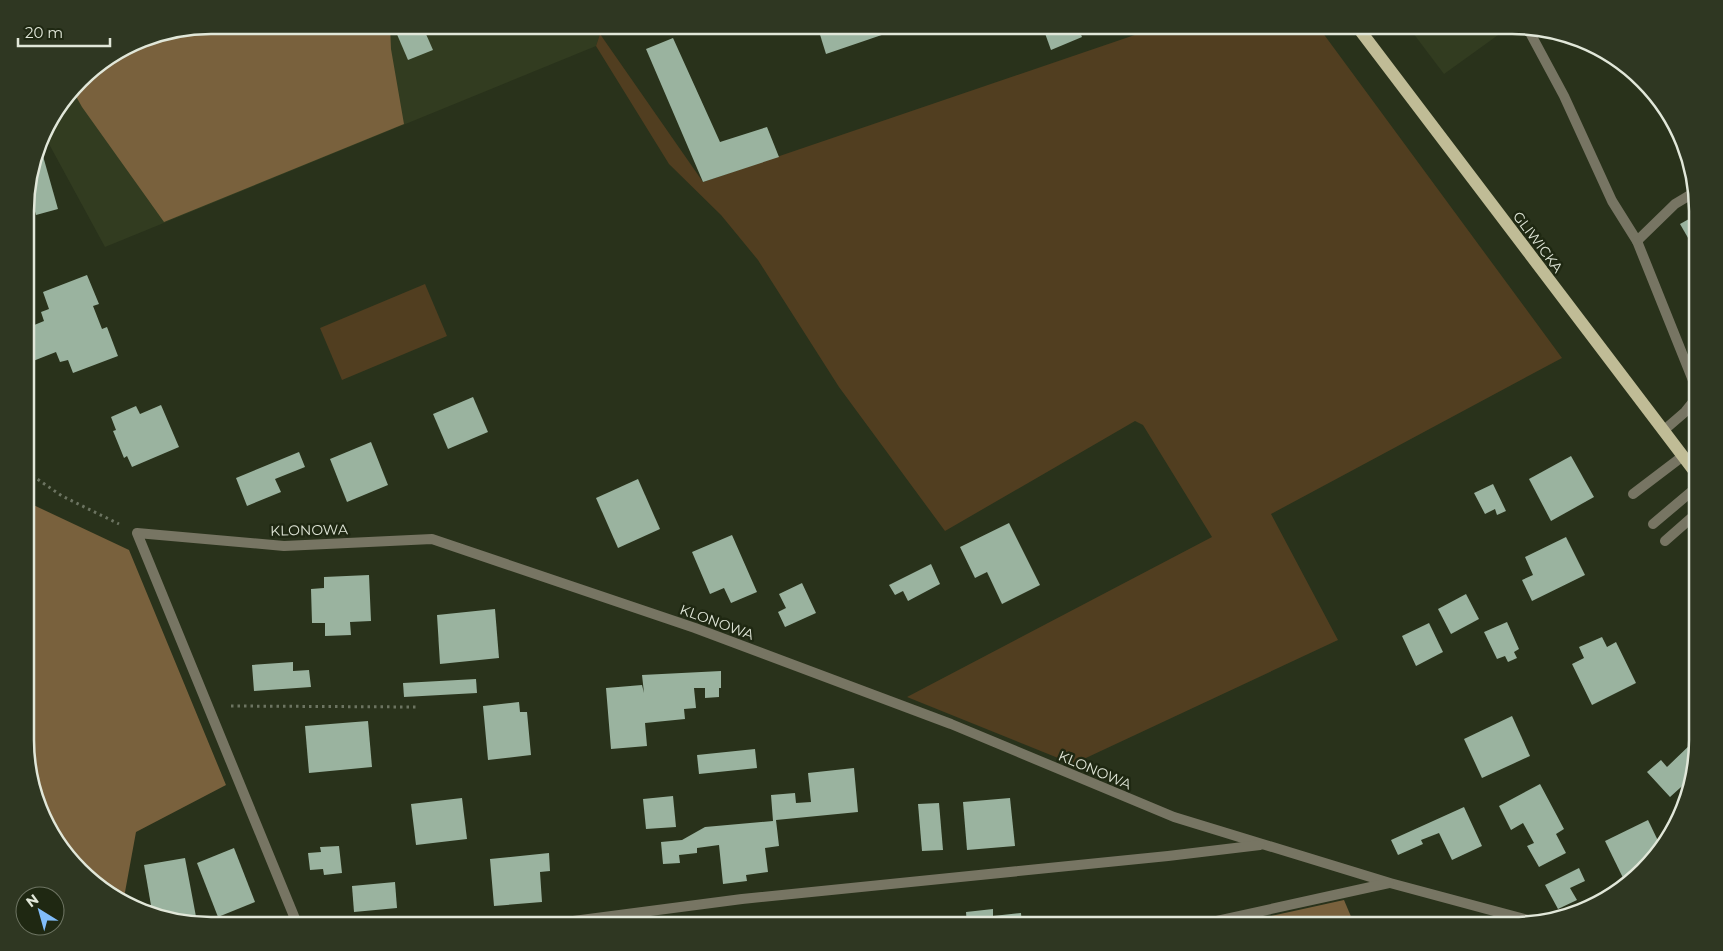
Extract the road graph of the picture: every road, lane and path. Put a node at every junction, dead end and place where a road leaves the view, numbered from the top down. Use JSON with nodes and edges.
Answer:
{"nodes":[{"id":1,"x":1363,"y":34,"type":"edge"},
{"id":2,"x":1531,"y":35,"type":"edge"},
{"id":3,"x":1689,"y":196,"type":"edge"},
{"id":4,"x":1637,"y":242,"type":"junction"},
{"id":5,"x":1689,"y":372,"type":"edge"},
{"id":6,"x":1689,"y":407,"type":"edge"},
{"id":7,"x":1663,"y":430,"type":"junction"},
{"id":8,"x":1683,"y":456,"type":"junction"},
{"id":9,"x":1689,"y":464,"type":"edge"},
{"id":10,"x":34,"y":477,"type":"edge"},
{"id":11,"x":1633,"y":494,"type":"dead end"},
{"id":12,"x":1689,"y":494,"type":"edge"},
{"id":13,"x":1689,"y":520,"type":"edge"},
{"id":14,"x":1653,"y":524,"type":"dead end"},
{"id":15,"x":138,"y":533,"type":"junction"},
{"id":16,"x":1665,"y":541,"type":"dead end"},
{"id":17,"x":208,"y":706,"type":"junction"},
{"id":18,"x":416,"y":707,"type":"dead end"},
{"id":19,"x":1266,"y":844,"type":"junction"},
{"id":20,"x":1390,"y":883,"type":"junction"},
{"id":21,"x":294,"y":917,"type":"edge"},
{"id":22,"x":604,"y":917,"type":"edge"},
{"id":23,"x":1235,"y":917,"type":"edge"},
{"id":24,"x":1517,"y":917,"type":"edge"}],
"edges":[{"from":1,"to":7,"type":"main road","name":"GLIWICKA"},
{"from":2,"to":4,"type":"street"},
{"from":3,"to":4,"type":"street"},
{"from":4,"to":5,"type":"street"},
{"from":6,"to":7,"type":"street"},
{"from":7,"to":8,"type":"main road","name":"GLIWICKA"},
{"from":8,"to":9,"type":"main road","name":"GLIWICKA"},
{"from":8,"to":11,"type":"street"},
{"from":10,"to":15,"type":"path"},
{"from":12,"to":14,"type":"street"},
{"from":13,"to":16,"type":"street"},
{"from":15,"to":17,"type":"street"},
{"from":15,"to":19,"type":"street","name":"KLONOWA"},
{"from":17,"to":18,"type":"path"},
{"from":17,"to":21,"type":"street"},
{"from":19,"to":20,"type":"street","name":"KLONOWA"},
{"from":19,"to":22,"type":"street","name":"KLONOWA"},
{"from":20,"to":23,"type":"street","name":"KLONOWA"},
{"from":20,"to":24,"type":"street","name":"KLONOWA"}]}
